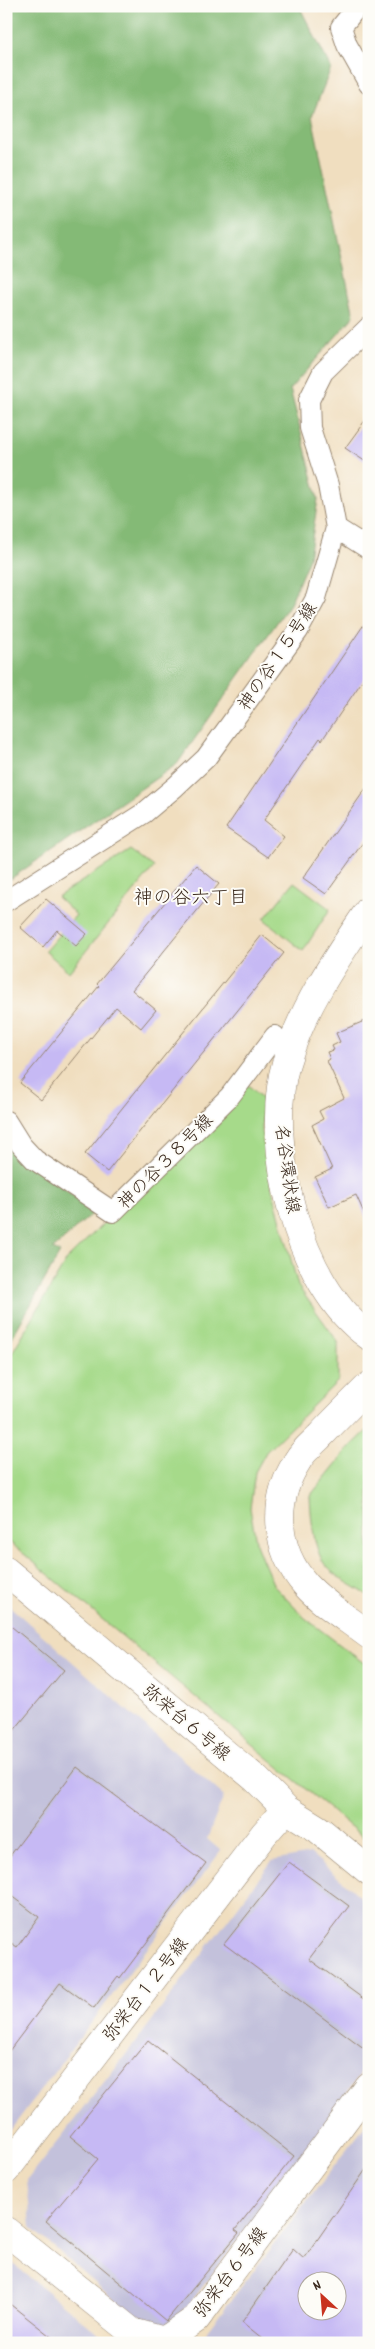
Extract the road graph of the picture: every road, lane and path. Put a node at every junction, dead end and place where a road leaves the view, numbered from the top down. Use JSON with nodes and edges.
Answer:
{"nodes":[{"id":1,"x":358,"y":6,"type":"edge"},
{"id":2,"x":369,"y":84,"type":"edge"},
{"id":3,"x":369,"y":327,"type":"edge"},
{"id":4,"x":336,"y":528,"type":"junction"},
{"id":5,"x":369,"y":549,"type":"edge"},
{"id":6,"x":6,"y":901,"type":"edge"},
{"id":7,"x":369,"y":910,"type":"edge"},
{"id":8,"x":275,"y":1036,"type":"dead end"},
{"id":9,"x":6,"y":1121,"type":"edge"},
{"id":10,"x":369,"y":1336,"type":"edge"},
{"id":11,"x":369,"y":1386,"type":"edge"},
{"id":12,"x":6,"y":1571,"type":"edge"},
{"id":13,"x":369,"y":1634,"type":"edge"},
{"id":14,"x":286,"y":1809,"type":"junction"},
{"id":15,"x":369,"y":1871,"type":"edge"},
{"id":16,"x":369,"y":2087,"type":"edge"},
{"id":17,"x":6,"y":2170,"type":"edge"},
{"id":18,"x":6,"y":2231,"type":"edge"}],
"edges":[{"from":1,"to":2,"type":"street"},
{"from":3,"to":4,"type":"street","name":"神の谷１５号線"},
{"from":4,"to":5,"type":"street"},
{"from":4,"to":6,"type":"street","name":"神の谷１５号線"},
{"from":7,"to":10,"type":"street","name":"名谷環状線"},
{"from":8,"to":9,"type":"street","name":"神の谷３８号線"},
{"from":11,"to":13,"type":"street"},
{"from":12,"to":14,"type":"street","name":"弥栄台６号線"},
{"from":14,"to":15,"type":"street","name":"弥栄台６号線"},
{"from":14,"to":17,"type":"street","name":"弥栄台１２号線"},
{"from":16,"to":18,"type":"street","name":"弥栄台６号線"}]}
